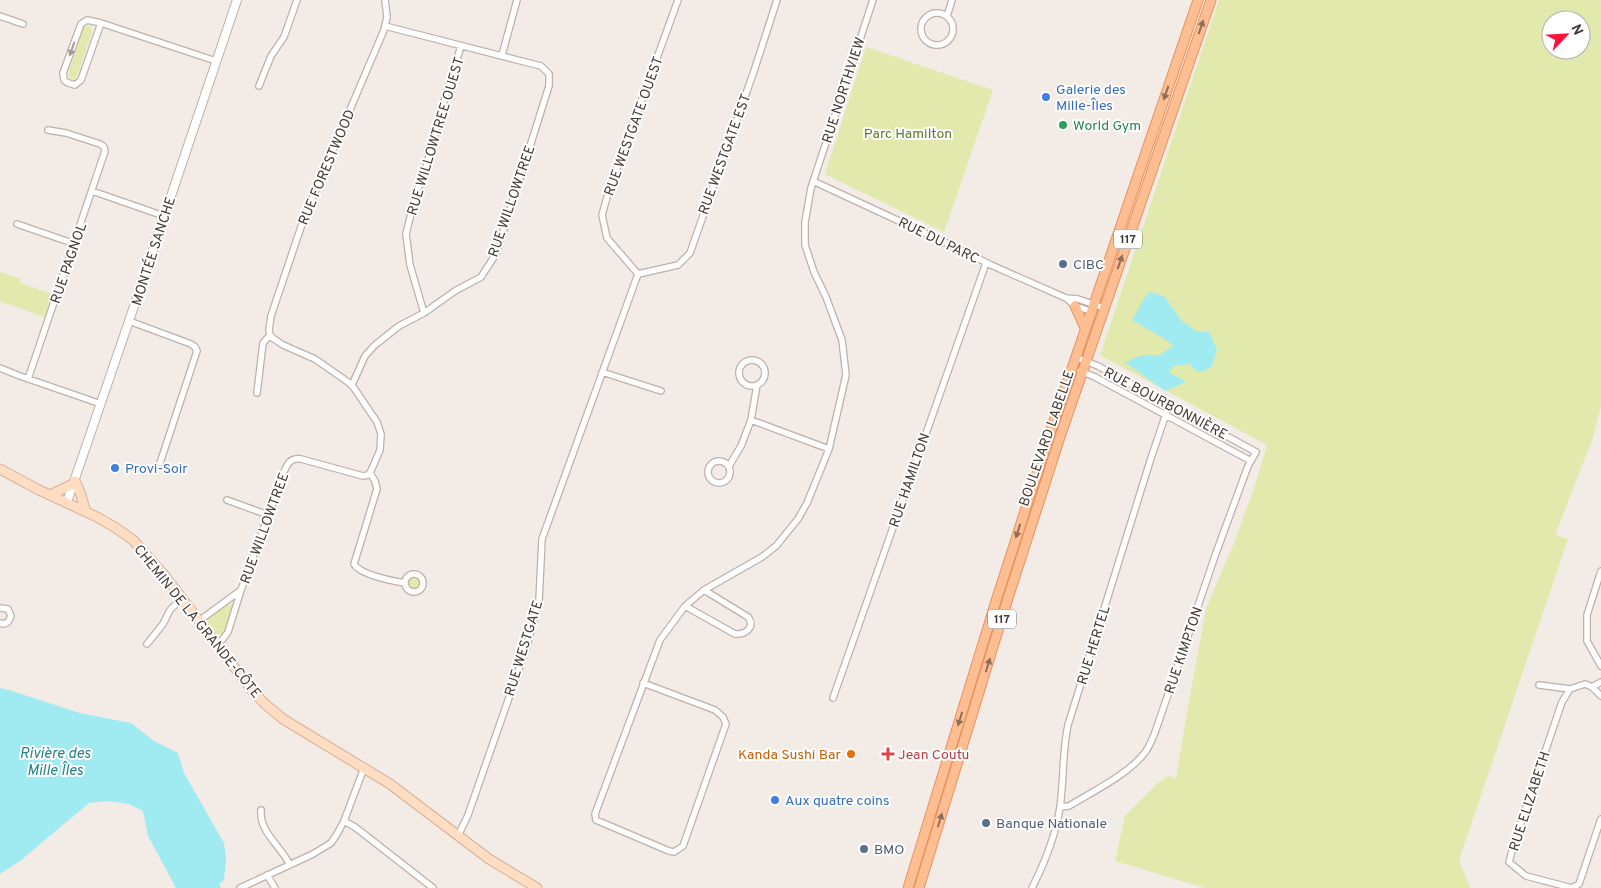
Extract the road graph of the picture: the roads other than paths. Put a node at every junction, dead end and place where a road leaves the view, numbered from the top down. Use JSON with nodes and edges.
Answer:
{"nodes":[{"id":1,"x":237,"y":0,"type":"edge"},
{"id":2,"x":297,"y":0,"type":"edge"},
{"id":3,"x":385,"y":0,"type":"edge"},
{"id":4,"x":517,"y":0,"type":"edge"},
{"id":5,"x":678,"y":0,"type":"edge"},
{"id":6,"x":777,"y":0,"type":"edge"},
{"id":7,"x":873,"y":0,"type":"edge"},
{"id":8,"x":952,"y":0,"type":"edge"},
{"id":9,"x":1198,"y":0,"type":"edge"},
{"id":10,"x":1211,"y":0,"type":"edge"},
{"id":11,"x":0,"y":16,"type":"edge"},
{"id":12,"x":947,"y":16,"type":"junction"},
{"id":13,"x":101,"y":23,"type":"junction"},
{"id":14,"x":23,"y":24,"type":"dead end"},
{"id":15,"x":385,"y":26,"type":"junction"},
{"id":16,"x":461,"y":46,"type":"junction"},
{"id":17,"x":502,"y":55,"type":"junction"},
{"id":18,"x":216,"y":61,"type":"junction"},
{"id":19,"x":259,"y":86,"type":"dead end"},
{"id":20,"x":48,"y":130,"type":"dead end"},
{"id":21,"x":813,"y":181,"type":"junction"},
{"id":22,"x":92,"y":191,"type":"junction"},
{"id":23,"x":164,"y":216,"type":"junction"},
{"id":24,"x":17,"y":224,"type":"dead end"},
{"id":25,"x":75,"y":244,"type":"junction"},
{"id":26,"x":986,"y":262,"type":"junction"},
{"id":27,"x":638,"y":274,"type":"junction"},
{"id":28,"x":1066,"y":298,"type":"junction"},
{"id":29,"x":1075,"y":306,"type":"junction"},
{"id":30,"x":1092,"y":308,"type":"junction"},
{"id":31,"x":1103,"y":312,"type":"junction"},
{"id":32,"x":424,"y":313,"type":"junction"},
{"id":33,"x":129,"y":321,"type":"junction"},
{"id":34,"x":1085,"y":328,"type":"junction"},
{"id":35,"x":270,"y":335,"type":"junction"},
{"id":36,"x":1075,"y":357,"type":"junction"},
{"id":37,"x":1086,"y":361,"type":"junction"},
{"id":38,"x":0,"y":368,"type":"edge"},
{"id":39,"x":1072,"y":368,"type":"junction"},
{"id":40,"x":602,"y":372,"type":"junction"},
{"id":41,"x":1082,"y":372,"type":"junction"},
{"id":42,"x":28,"y":379,"type":"junction"},
{"id":43,"x":757,"y":385,"type":"junction"},
{"id":44,"x":352,"y":386,"type":"junction"},
{"id":45,"x":661,"y":392,"type":"dead end"},
{"id":46,"x":256,"y":393,"type":"dead end"},
{"id":47,"x":101,"y":404,"type":"junction"},
{"id":48,"x":1169,"y":405,"type":"junction"},
{"id":49,"x":1165,"y":415,"type":"junction"},
{"id":50,"x":751,"y":420,"type":"junction"},
{"id":51,"x":829,"y":449,"type":"junction"},
{"id":52,"x":1256,"y":452,"type":"joint"},
{"id":53,"x":1251,"y":461,"type":"junction"},
{"id":54,"x":160,"y":463,"type":"dead end"},
{"id":55,"x":729,"y":466,"type":"junction"},
{"id":56,"x":0,"y":469,"type":"edge"},
{"id":57,"x":370,"y":473,"type":"junction"},
{"id":58,"x":74,"y":483,"type":"junction"},
{"id":59,"x":50,"y":495,"type":"junction"},
{"id":60,"x":227,"y":500,"type":"dead end"},
{"id":61,"x":67,"y":502,"type":"junction"},
{"id":62,"x":86,"y":512,"type":"junction"},
{"id":63,"x":268,"y":515,"type":"junction"},
{"id":64,"x":1601,"y":571,"type":"edge"},
{"id":65,"x":405,"y":583,"type":"dead end"},
{"id":66,"x":241,"y":590,"type":"junction"},
{"id":67,"x":704,"y":590,"type":"junction"},
{"id":68,"x":182,"y":598,"type":"junction"},
{"id":69,"x":685,"y":606,"type":"junction"},
{"id":70,"x":0,"y":608,"type":"edge"},
{"id":71,"x":199,"y":621,"type":"junction"},
{"id":72,"x":0,"y":623,"type":"edge"},
{"id":73,"x":147,"y":644,"type":"dead end"},
{"id":74,"x":217,"y":644,"type":"junction"},
{"id":75,"x":1601,"y":666,"type":"edge"},
{"id":76,"x":1601,"y":682,"type":"edge"},
{"id":77,"x":643,"y":683,"type":"junction"},
{"id":78,"x":1539,"y":685,"type":"dead end"},
{"id":79,"x":1592,"y":687,"type":"junction"},
{"id":80,"x":1570,"y":689,"type":"junction"},
{"id":81,"x":1601,"y":696,"type":"edge"},
{"id":82,"x":833,"y":698,"type":"dead end"},
{"id":83,"x":364,"y":768,"type":"junction"},
{"id":84,"x":1060,"y":807,"type":"junction"},
{"id":85,"x":261,"y":810,"type":"dead end"},
{"id":86,"x":1601,"y":819,"type":"edge"},
{"id":87,"x":344,"y":821,"type":"junction"},
{"id":88,"x":458,"y":836,"type":"junction"},
{"id":89,"x":290,"y":865,"type":"junction"},
{"id":90,"x":268,"y":875,"type":"junction"},
{"id":91,"x":240,"y":888,"type":"edge"},
{"id":92,"x":274,"y":888,"type":"edge"},
{"id":93,"x":433,"y":888,"type":"edge"},
{"id":94,"x":537,"y":888,"type":"edge"},
{"id":95,"x":908,"y":888,"type":"edge"},
{"id":96,"x":920,"y":888,"type":"edge"},
{"id":97,"x":1032,"y":888,"type":"edge"}],
"edges":[{"from":1,"to":18,"type":"street","name":"MONTÉE SANCHE"},
{"from":2,"to":19,"type":"street"},
{"from":3,"to":15,"type":"street","name":"RUE FORESTWOOD"},
{"from":4,"to":17,"type":"street"},
{"from":5,"to":27,"type":"street","name":"RUE WESTGATE OUEST"},
{"from":6,"to":27,"type":"street","name":"RUE WESTGATE EST"},
{"from":7,"to":21,"type":"street","name":"RUE NORTHVIEW"},
{"from":8,"to":12,"type":"street"},
{"from":9,"to":30,"type":"main road","name":"BOULEVARD LABELLE","number":"117","one_way":true},
{"from":31,"to":10,"type":"main road","name":"BOULEVARD LABELLE","number":"117","one_way":true},
{"from":11,"to":14,"type":"street"},
{"from":12,"to":12,"type":"street"},
{"from":13,"to":13,"type":"street","one_way":true},
{"from":13,"to":18,"type":"street"},
{"from":15,"to":16,"type":"street","name":"RUE WILLOWTREE"},
{"from":15,"to":35,"type":"street","name":"RUE FORESTWOOD"},
{"from":16,"to":17,"type":"street","name":"RUE WILLOWTREE"},
{"from":16,"to":32,"type":"street","name":"RUE WILLOWTREE OUEST"},
{"from":17,"to":32,"type":"street","name":"RUE WILLOWTREE"},
{"from":18,"to":23,"type":"street","name":"MONTÉE SANCHE"},
{"from":20,"to":22,"type":"street","name":"RUE PAGNOL"},
{"from":21,"to":26,"type":"street","name":"RUE DU PARC"},
{"from":21,"to":51,"type":"street","name":"RUE NORTHVIEW"},
{"from":22,"to":23,"type":"street"},
{"from":22,"to":25,"type":"street","name":"RUE PAGNOL"},
{"from":23,"to":33,"type":"street","name":"MONTÉE SANCHE"},
{"from":24,"to":25,"type":"street"},
{"from":25,"to":42,"type":"street","name":"RUE PAGNOL"},
{"from":26,"to":28,"type":"street","name":"RUE DU PARC"},
{"from":26,"to":82,"type":"street","name":"RUE HAMILTON"},
{"from":27,"to":40,"type":"street","name":"RUE WESTGATE"},
{"from":28,"to":29,"type":"street","name":"RUE DU PARC"},
{"from":28,"to":30,"type":"street","name":"RUE DU PARC"},
{"from":29,"to":30,"type":"street","name":"RUE DU PARC"},
{"from":29,"to":34,"type":"main road"},
{"from":30,"to":31,"type":"street","name":"RUE DU PARC"},
{"from":30,"to":34,"type":"main road","name":"BOULEVARD LABELLE","number":"117"},
{"from":31,"to":37,"type":"main road","name":"BOULEVARD LABELLE","number":"117"},
{"from":32,"to":44,"type":"street","name":"RUE WILLOWTREE"},
{"from":33,"to":47,"type":"street","name":"MONTÉE SANCHE"},
{"from":33,"to":54,"type":"street"},
{"from":34,"to":36,"type":"main road","name":"BOULEVARD LABELLE","number":"117"},
{"from":35,"to":44,"type":"street"},
{"from":35,"to":46,"type":"street","name":"RUE FORESTWOOD"},
{"from":36,"to":37,"type":"street","name":"RUE BOURBONNIÈRE"},
{"from":36,"to":39,"type":"main road","name":"BOULEVARD LABELLE","number":"117"},
{"from":37,"to":41,"type":"main road","name":"BOULEVARD LABELLE","number":"117"},
{"from":37,"to":48,"type":"street","name":"RUE BOURBONNIÈRE"},
{"from":38,"to":42,"type":"street"},
{"from":39,"to":41,"type":"street","name":"RUE BOURBONNIÈRE"},
{"from":39,"to":95,"type":"main road","name":"BOULEVARD LABELLE","number":"117","one_way":true},
{"from":40,"to":45,"type":"street"},
{"from":40,"to":88,"type":"street","name":"RUE WESTGATE"},
{"from":41,"to":49,"type":"street","name":"RUE BOURBONNIÈRE"},
{"from":96,"to":41,"type":"main road","name":"BOULEVARD LABELLE","number":"117","one_way":true},
{"from":42,"to":47,"type":"street"},
{"from":43,"to":43,"type":"street"},
{"from":43,"to":50,"type":"street"},
{"from":44,"to":57,"type":"street"},
{"from":47,"to":58,"type":"street","name":"MONTÉE SANCHE"},
{"from":48,"to":49,"type":"street","name":"RUE HERTEL"},
{"from":48,"to":52,"type":"street","name":"RUE BOURBONNIÈRE"},
{"from":49,"to":53,"type":"street","name":"RUE BOURBONNIÈRE"},
{"from":49,"to":84,"type":"street","name":"RUE HERTEL"},
{"from":50,"to":51,"type":"street"},
{"from":50,"to":55,"type":"street"},
{"from":51,"to":67,"type":"street","name":"RUE NORTHVIEW"},
{"from":52,"to":53,"type":"street","name":"RUE KIMPTON"},
{"from":53,"to":84,"type":"street","name":"RUE KIMPTON"},
{"from":55,"to":55,"type":"street"},
{"from":56,"to":59,"type":"main road","name":"CHEMIN DE LA GRANDE-CÔTE"},
{"from":57,"to":63,"type":"street","name":"RUE WILLOWTREE"},
{"from":57,"to":65,"type":"street"},
{"from":58,"to":59,"type":"main road"},
{"from":58,"to":61,"type":"street","name":"MONTÉE SANCHE"},
{"from":58,"to":62,"type":"main road"},
{"from":59,"to":61,"type":"main road","name":"CHEMIN DE LA GRANDE-CÔTE"},
{"from":60,"to":63,"type":"street"},
{"from":61,"to":62,"type":"main road","name":"CHEMIN DE LA GRANDE-CÔTE"},
{"from":62,"to":68,"type":"main road","name":"CHEMIN DE LA GRANDE-CÔTE"},
{"from":63,"to":66,"type":"street","name":"RUE WILLOWTREE"},
{"from":64,"to":75,"type":"street"},
{"from":66,"to":71,"type":"street","name":"RUE WILLOWTREE"},
{"from":66,"to":74,"type":"street","name":"RUE WILLOWTREE"},
{"from":67,"to":69,"type":"street","name":"RUE NORTHVIEW"},
{"from":67,"to":69,"type":"street"},
{"from":68,"to":71,"type":"main road","name":"CHEMIN DE LA GRANDE-CÔTE"},
{"from":68,"to":73,"type":"street"},
{"from":69,"to":77,"type":"street","name":"RUE NORTHVIEW"},
{"from":70,"to":72,"type":"street"},
{"from":71,"to":74,"type":"main road","name":"CHEMIN DE LA GRANDE-CÔTE"},
{"from":74,"to":83,"type":"main road","name":"CHEMIN DE LA GRANDE-CÔTE"},
{"from":76,"to":79,"type":"street"},
{"from":77,"to":77,"type":"street","name":"RUE NORTHVIEW"},
{"from":78,"to":80,"type":"street"},
{"from":79,"to":80,"type":"street"},
{"from":79,"to":81,"type":"street"},
{"from":80,"to":86,"type":"street","name":"RUE ELIZABETH"},
{"from":83,"to":87,"type":"street"},
{"from":83,"to":88,"type":"main road","name":"CHEMIN DE LA GRANDE-CÔTE"},
{"from":84,"to":97,"type":"street","name":"RUE HERTEL"},
{"from":85,"to":89,"type":"street"},
{"from":87,"to":89,"type":"street"},
{"from":87,"to":93,"type":"street"},
{"from":88,"to":94,"type":"main road","name":"CHEMIN DE LA GRANDE-CÔTE"},
{"from":89,"to":90,"type":"street"},
{"from":90,"to":91,"type":"street"},
{"from":90,"to":92,"type":"street"}]}
